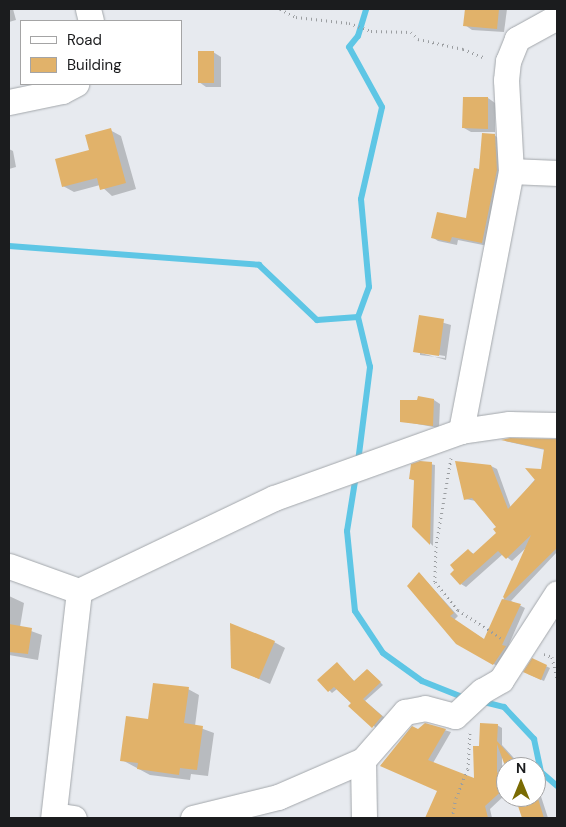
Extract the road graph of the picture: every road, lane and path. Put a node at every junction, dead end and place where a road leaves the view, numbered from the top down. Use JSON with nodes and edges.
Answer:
{"nodes":[{"id":1,"x":280,"y":9,"type":"edge"},
{"id":2,"x":557,"y":17,"type":"edge"},
{"id":3,"x":508,"y":61,"type":"junction"},
{"id":4,"x":74,"y":85,"type":"edge"},
{"id":5,"x":9,"y":102,"type":"edge"},
{"id":6,"x":511,"y":171,"type":"junction"},
{"id":7,"x":557,"y":173,"type":"edge"},
{"id":8,"x":557,"y":425,"type":"edge"},
{"id":9,"x":461,"y":432,"type":"junction"},
{"id":10,"x":9,"y":566,"type":"edge"},
{"id":11,"x":79,"y":591,"type":"junction"},
{"id":12,"x":557,"y":593,"type":"edge"},
{"id":13,"x":522,"y":648,"type":"junction"},
{"id":14,"x":474,"y":700,"type":"junction"},
{"id":15,"x":363,"y":760,"type":"junction"},
{"id":16,"x":60,"y":817,"type":"edge"},
{"id":17,"x":453,"y":817,"type":"edge"},
{"id":18,"x":193,"y":818,"type":"edge"},
{"id":19,"x":364,"y":818,"type":"edge"}],
"edges":[{"from":1,"to":3,"type":"path"},
{"from":2,"to":3,"type":"street"},
{"from":3,"to":6,"type":"street"},
{"from":4,"to":5,"type":"street"},
{"from":6,"to":7,"type":"street"},
{"from":6,"to":9,"type":"street"},
{"from":8,"to":9,"type":"street"},
{"from":9,"to":11,"type":"street"},
{"from":9,"to":13,"type":"path"},
{"from":10,"to":11,"type":"street"},
{"from":11,"to":16,"type":"street"},
{"from":12,"to":13,"type":"street"},
{"from":13,"to":14,"type":"street"},
{"from":14,"to":15,"type":"street"},
{"from":14,"to":17,"type":"path"},
{"from":15,"to":18,"type":"street"},
{"from":15,"to":19,"type":"street"}]}
